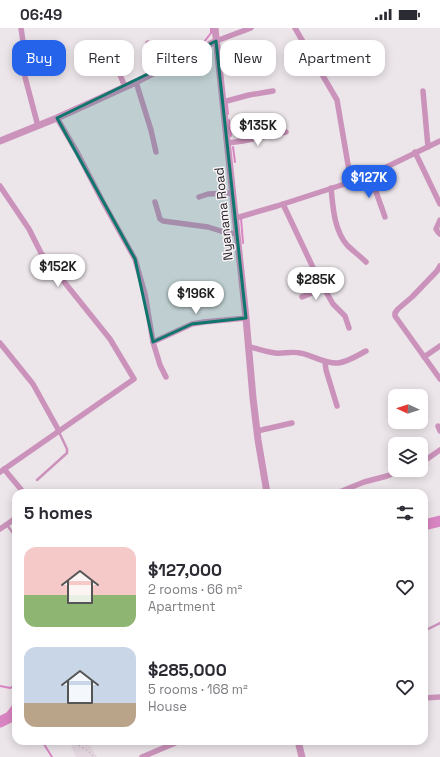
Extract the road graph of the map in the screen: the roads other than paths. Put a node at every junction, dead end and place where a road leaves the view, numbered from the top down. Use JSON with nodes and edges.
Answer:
{"nodes":[{"id":1,"x":21,"y":28,"type":"edge"},
{"id":2,"x":214,"y":28,"type":"edge"},
{"id":3,"x":251,"y":28,"type":"edge"},
{"id":4,"x":295,"y":28,"type":"edge"},
{"id":5,"x":216,"y":41,"type":"junction"},
{"id":6,"x":212,"y":43,"type":"edge"},
{"id":7,"x":121,"y":76,"type":"edge"},
{"id":8,"x":148,"y":76,"type":"edge"},
{"id":9,"x":136,"y":82,"type":"junction"},
{"id":10,"x":126,"y":87,"type":"junction"},
{"id":11,"x":273,"y":91,"type":"dead end"},
{"id":12,"x":423,"y":91,"type":"dead end"},
{"id":13,"x":223,"y":102,"type":"junction"},
{"id":14,"x":57,"y":118,"type":"junction"},
{"id":15,"x":38,"y":126,"type":"junction"},
{"id":16,"x":286,"y":132,"type":"dead end"},
{"id":17,"x":0,"y":141,"type":"edge"},
{"id":18,"x":440,"y":141,"type":"edge"},
{"id":19,"x":227,"y":143,"type":"junction"},
{"id":20,"x":428,"y":147,"type":"junction"},
{"id":21,"x":156,"y":152,"type":"dead end"},
{"id":22,"x":415,"y":152,"type":"junction"},
{"id":23,"x":370,"y":175,"type":"junction"},
{"id":24,"x":351,"y":182,"type":"junction"},
{"id":25,"x":0,"y":186,"type":"edge"},
{"id":26,"x":331,"y":188,"type":"junction"},
{"id":27,"x":233,"y":193,"type":"junction"},
{"id":28,"x":199,"y":197,"type":"dead end"},
{"id":29,"x":155,"y":202,"type":"dead end"},
{"id":30,"x":283,"y":204,"type":"junction"},
{"id":31,"x":440,"y":204,"type":"edge"},
{"id":32,"x":385,"y":217,"type":"dead end"},
{"id":33,"x":236,"y":218,"type":"junction"},
{"id":34,"x":440,"y":220,"type":"edge"},
{"id":35,"x":237,"y":234,"type":"junction"},
{"id":36,"x":440,"y":234,"type":"edge"},
{"id":37,"x":366,"y":262,"type":"dead end"},
{"id":38,"x":440,"y":266,"type":"edge"},
{"id":39,"x":324,"y":288,"type":"junction"},
{"id":40,"x":302,"y":297,"type":"dead end"},
{"id":41,"x":246,"y":318,"type":"junction"},
{"id":42,"x":349,"y":328,"type":"dead end"},
{"id":43,"x":153,"y":342,"type":"junction"},
{"id":44,"x":248,"y":346,"type":"junction"},
{"id":45,"x":440,"y":346,"type":"edge"},
{"id":46,"x":1,"y":347,"type":"edge"},
{"id":47,"x":366,"y":350,"type":"dead end"},
{"id":48,"x":424,"y":357,"type":"junction"},
{"id":49,"x":325,"y":362,"type":"junction"},
{"id":50,"x":166,"y":377,"type":"dead end"},
{"id":51,"x":440,"y":379,"type":"edge"},
{"id":52,"x":337,"y":406,"type":"dead end"},
{"id":53,"x":292,"y":423,"type":"dead end"},
{"id":54,"x":58,"y":431,"type":"junction"},
{"id":55,"x":257,"y":431,"type":"junction"},
{"id":56,"x":440,"y":450,"type":"edge"},
{"id":57,"x":428,"y":458,"type":"edge"},
{"id":58,"x":2,"y":471,"type":"edge"},
{"id":59,"x":388,"y":476,"type":"edge"},
{"id":60,"x":37,"y":480,"type":"dead end"},
{"id":61,"x":20,"y":489,"type":"edge"},
{"id":62,"x":266,"y":489,"type":"edge"},
{"id":63,"x":347,"y":489,"type":"edge"},
{"id":64,"x":12,"y":521,"type":"edge"},
{"id":65,"x":7,"y":524,"type":"junction"},
{"id":66,"x":0,"y":529,"type":"edge"},
{"id":67,"x":12,"y":532,"type":"edge"},
{"id":68,"x":440,"y":624,"type":"edge"},
{"id":69,"x":428,"y":628,"type":"edge"},
{"id":70,"x":440,"y":697,"type":"edge"},
{"id":71,"x":428,"y":698,"type":"edge"},
{"id":72,"x":170,"y":745,"type":"edge"},
{"id":73,"x":299,"y":745,"type":"edge"},
{"id":74,"x":142,"y":757,"type":"edge"},
{"id":75,"x":302,"y":757,"type":"edge"}],
"edges":[{"from":1,"to":15,"type":"street"},
{"from":2,"to":5,"type":"street","name":"Nyanama Road"},
{"from":3,"to":5,"type":"street"},
{"from":4,"to":24,"type":"street"},
{"from":5,"to":6,"type":"street"},
{"from":5,"to":13,"type":"street","name":"Nyanama Road"},
{"from":7,"to":10,"type":"street"},
{"from":8,"to":9,"type":"street"},
{"from":9,"to":10,"type":"street"},
{"from":9,"to":21,"type":"street"},
{"from":10,"to":14,"type":"street"},
{"from":11,"to":13,"type":"street"},
{"from":12,"to":20,"type":"street"},
{"from":13,"to":19,"type":"street","name":"Nyanama Road"},
{"from":14,"to":15,"type":"street"},
{"from":14,"to":43,"type":"street"},
{"from":15,"to":17,"type":"street"},
{"from":16,"to":19,"type":"street"},
{"from":18,"to":20,"type":"street"},
{"from":19,"to":27,"type":"street","name":"Nyanama Road"},
{"from":20,"to":22,"type":"street"},
{"from":22,"to":23,"type":"street"},
{"from":22,"to":31,"type":"street"},
{"from":23,"to":24,"type":"street"},
{"from":23,"to":32,"type":"street"},
{"from":24,"to":26,"type":"street"},
{"from":25,"to":54,"type":"street"},
{"from":26,"to":30,"type":"street"},
{"from":26,"to":37,"type":"street"},
{"from":27,"to":28,"type":"street"},
{"from":27,"to":33,"type":"street","name":"Nyanama Road"},
{"from":29,"to":35,"type":"street"},
{"from":30,"to":33,"type":"street"},
{"from":30,"to":39,"type":"street"},
{"from":33,"to":35,"type":"street","name":"Nyanama Road"},
{"from":34,"to":36,"type":"street"},
{"from":35,"to":41,"type":"street","name":"Nyanama Road"},
{"from":38,"to":48,"type":"street"},
{"from":39,"to":40,"type":"street"},
{"from":39,"to":42,"type":"street"},
{"from":41,"to":43,"type":"street"},
{"from":41,"to":44,"type":"street","name":"Nyanama Road"},
{"from":43,"to":50,"type":"street"},
{"from":44,"to":49,"type":"street"},
{"from":44,"to":55,"type":"street","name":"Nyanama Road"},
{"from":45,"to":48,"type":"street"},
{"from":46,"to":54,"type":"street"},
{"from":47,"to":49,"type":"street"},
{"from":48,"to":51,"type":"street"},
{"from":49,"to":52,"type":"street"},
{"from":53,"to":55,"type":"street"},
{"from":54,"to":58,"type":"street"},
{"from":54,"to":60,"type":"lane"},
{"from":55,"to":62,"type":"street","name":"Nyanama Road"},
{"from":56,"to":57,"type":"street"},
{"from":58,"to":61,"type":"street"},
{"from":59,"to":63,"type":"street"},
{"from":64,"to":65,"type":"street"},
{"from":65,"to":66,"type":"street"},
{"from":65,"to":67,"type":"lane"},
{"from":68,"to":69,"type":"lane"},
{"from":70,"to":71,"type":"street"},
{"from":72,"to":74,"type":"street"},
{"from":73,"to":75,"type":"street"}]}
